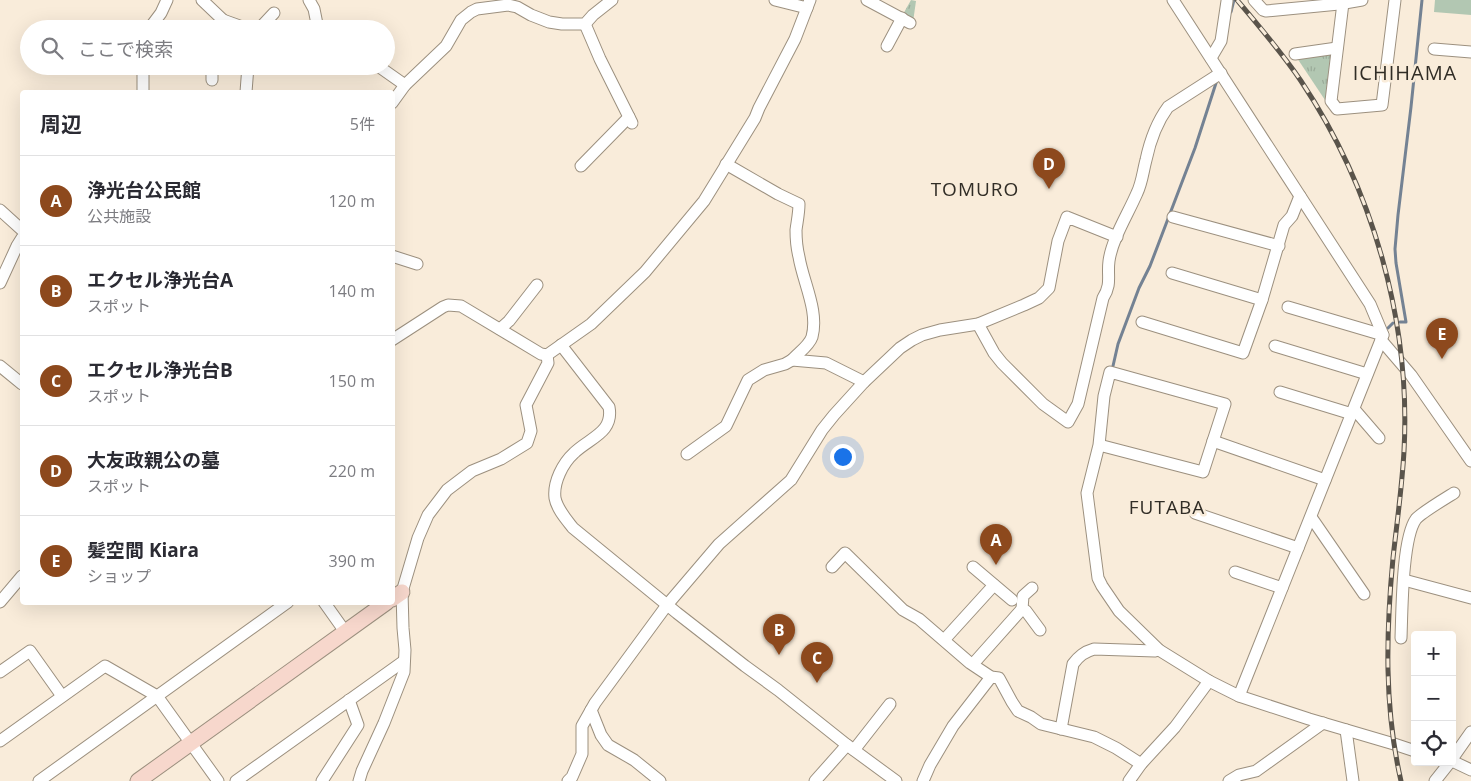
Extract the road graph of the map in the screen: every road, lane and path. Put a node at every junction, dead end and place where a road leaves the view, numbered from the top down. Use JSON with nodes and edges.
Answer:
{"nodes":[{"id":1,"x":167,"y":0,"type":"edge"},
{"id":2,"x":202,"y":0,"type":"edge"},
{"id":3,"x":309,"y":0,"type":"edge"},
{"id":4,"x":612,"y":0,"type":"edge"},
{"id":5,"x":775,"y":0,"type":"edge"},
{"id":6,"x":867,"y":0,"type":"edge"},
{"id":7,"x":1173,"y":0,"type":"edge"},
{"id":8,"x":1254,"y":0,"type":"edge"},
{"id":9,"x":1362,"y":0,"type":"edge"},
{"id":10,"x":1394,"y":0,"type":"edge"},
{"id":11,"x":1227,"y":1,"type":"edge"},
{"id":12,"x":1343,"y":3,"type":"junction"},
{"id":13,"x":808,"y":4,"type":"edge"},
{"id":14,"x":274,"y":14,"type":"dead end"},
{"id":15,"x":158,"y":20,"type":"edge"},
{"id":16,"x":219,"y":20,"type":"edge"},
{"id":17,"x":268,"y":20,"type":"edge"},
{"id":18,"x":316,"y":20,"type":"edge"},
{"id":19,"x":585,"y":24,"type":"junction"},
{"id":20,"x":887,"y":46,"type":"dead end"},
{"id":21,"x":1337,"y":48,"type":"junction"},
{"id":22,"x":1434,"y":49,"type":"dead end"},
{"id":23,"x":1471,"y":52,"type":"edge"},
{"id":24,"x":1296,"y":54,"type":"dead end"},
{"id":25,"x":1212,"y":58,"type":"junction"},
{"id":26,"x":1221,"y":72,"type":"junction"},
{"id":27,"x":143,"y":75,"type":"edge"},
{"id":28,"x":212,"y":75,"type":"edge"},
{"id":29,"x":247,"y":75,"type":"edge"},
{"id":30,"x":391,"y":75,"type":"edge"},
{"id":31,"x":212,"y":80,"type":"dead end"},
{"id":32,"x":406,"y":85,"type":"junction"},
{"id":33,"x":143,"y":90,"type":"edge"},
{"id":34,"x":246,"y":90,"type":"edge"},
{"id":35,"x":395,"y":99,"type":"edge"},
{"id":36,"x":726,"y":164,"type":"junction"},
{"id":37,"x":581,"y":166,"type":"dead end"},
{"id":38,"x":1300,"y":196,"type":"junction"},
{"id":39,"x":0,"y":210,"type":"edge"},
{"id":40,"x":1173,"y":217,"type":"dead end"},
{"id":41,"x":20,"y":228,"type":"edge"},
{"id":42,"x":1117,"y":237,"type":"junction"},
{"id":43,"x":20,"y":241,"type":"edge"},
{"id":44,"x":1278,"y":246,"type":"junction"},
{"id":45,"x":395,"y":257,"type":"edge"},
{"id":46,"x":417,"y":264,"type":"dead end"},
{"id":47,"x":1172,"y":273,"type":"dead end"},
{"id":48,"x":0,"y":283,"type":"edge"},
{"id":49,"x":537,"y":285,"type":"dead end"},
{"id":50,"x":1262,"y":300,"type":"junction"},
{"id":51,"x":1288,"y":307,"type":"dead end"},
{"id":52,"x":1142,"y":322,"type":"dead end"},
{"id":53,"x":978,"y":324,"type":"junction"},
{"id":54,"x":500,"y":329,"type":"junction"},
{"id":55,"x":395,"y":338,"type":"edge"},
{"id":56,"x":1382,"y":338,"type":"junction"},
{"id":57,"x":562,"y":345,"type":"junction"},
{"id":58,"x":1275,"y":346,"type":"dead end"},
{"id":59,"x":547,"y":355,"type":"junction"},
{"id":60,"x":792,"y":360,"type":"junction"},
{"id":61,"x":0,"y":366,"type":"edge"},
{"id":62,"x":1368,"y":374,"type":"junction"},
{"id":63,"x":20,"y":382,"type":"edge"},
{"id":64,"x":864,"y":382,"type":"junction"},
{"id":65,"x":1280,"y":392,"type":"dead end"},
{"id":66,"x":1353,"y":411,"type":"junction"},
{"id":67,"x":1379,"y":438,"type":"dead end"},
{"id":68,"x":1213,"y":441,"type":"junction"},
{"id":69,"x":1099,"y":445,"type":"junction"},
{"id":70,"x":687,"y":454,"type":"dead end"},
{"id":71,"x":1471,"y":461,"type":"edge"},
{"id":72,"x":1325,"y":480,"type":"junction"},
{"id":73,"x":1454,"y":493,"type":"dead end"},
{"id":74,"x":1195,"y":513,"type":"dead end"},
{"id":75,"x":1311,"y":517,"type":"junction"},
{"id":76,"x":1298,"y":548,"type":"junction"},
{"id":77,"x":972,"y":566,"type":"dead end"},
{"id":78,"x":832,"y":567,"type":"dead end"},
{"id":79,"x":1235,"y":572,"type":"dead end"},
{"id":80,"x":20,"y":578,"type":"edge"},
{"id":81,"x":1404,"y":580,"type":"junction"},
{"id":82,"x":994,"y":585,"type":"junction"},
{"id":83,"x":1032,"y":588,"type":"dead end"},
{"id":84,"x":1282,"y":588,"type":"junction"},
{"id":85,"x":1364,"y":594,"type":"dead end"},
{"id":86,"x":397,"y":595,"type":"edge"},
{"id":87,"x":1471,"y":598,"type":"edge"},
{"id":88,"x":1012,"y":600,"type":"dead end"},
{"id":89,"x":0,"y":602,"type":"edge"},
{"id":90,"x":284,"y":605,"type":"edge"},
{"id":91,"x":326,"y":605,"type":"edge"},
{"id":92,"x":383,"y":605,"type":"edge"},
{"id":93,"x":667,"y":605,"type":"junction"},
{"id":94,"x":1022,"y":609,"type":"junction"},
{"id":95,"x":1040,"y":630,"type":"dead end"},
{"id":96,"x":346,"y":632,"type":"junction"},
{"id":97,"x":1401,"y":638,"type":"dead end"},
{"id":98,"x":944,"y":640,"type":"junction"},
{"id":99,"x":1160,"y":650,"type":"junction"},
{"id":100,"x":404,"y":661,"type":"junction"},
{"id":101,"x":973,"y":664,"type":"junction"},
{"id":102,"x":0,"y":672,"type":"edge"},
{"id":103,"x":991,"y":676,"type":"junction"},
{"id":104,"x":1209,"y":682,"type":"junction"},
{"id":105,"x":62,"y":696,"type":"junction"},
{"id":106,"x":157,"y":696,"type":"junction"},
{"id":107,"x":1239,"y":696,"type":"junction"},
{"id":108,"x":349,"y":700,"type":"junction"},
{"id":109,"x":890,"y":704,"type":"dead end"},
{"id":110,"x":591,"y":710,"type":"junction"},
{"id":111,"x":1323,"y":723,"type":"junction"},
{"id":112,"x":1061,"y":729,"type":"junction"},
{"id":113,"x":1346,"y":730,"type":"junction"},
{"id":114,"x":1471,"y":732,"type":"edge"},
{"id":115,"x":0,"y":741,"type":"edge"},
{"id":116,"x":191,"y":743,"type":"junction"},
{"id":117,"x":850,"y":748,"type":"junction"},
{"id":118,"x":1411,"y":750,"type":"edge"},
{"id":119,"x":1456,"y":754,"type":"edge"},
{"id":120,"x":1456,"y":763,"type":"edge"},
{"id":121,"x":1141,"y":764,"type":"junction"},
{"id":122,"x":1447,"y":766,"type":"edge"},
{"id":123,"x":1471,"y":770,"type":"edge"},
{"id":124,"x":1256,"y":776,"type":"edge"},
{"id":125,"x":39,"y":781,"type":"edge"},
{"id":126,"x":138,"y":781,"type":"edge"},
{"id":127,"x":218,"y":781,"type":"edge"},
{"id":128,"x":236,"y":781,"type":"edge"},
{"id":129,"x":322,"y":781,"type":"edge"},
{"id":130,"x":359,"y":781,"type":"edge"},
{"id":131,"x":568,"y":781,"type":"edge"},
{"id":132,"x":660,"y":781,"type":"edge"},
{"id":133,"x":815,"y":781,"type":"edge"},
{"id":134,"x":896,"y":781,"type":"edge"},
{"id":135,"x":923,"y":781,"type":"edge"},
{"id":136,"x":1130,"y":781,"type":"edge"},
{"id":137,"x":1229,"y":781,"type":"edge"},
{"id":138,"x":1353,"y":781,"type":"edge"},
{"id":139,"x":1435,"y":781,"type":"edge"}],
"edges":[{"from":1,"to":15,"type":"street"},
{"from":2,"to":16,"type":"street"},
{"from":3,"to":18,"type":"street"},
{"from":4,"to":19,"type":"street"},
{"from":5,"to":13,"type":"street"},
{"from":6,"to":20,"type":"street"},
{"from":7,"to":25,"type":"street"},
{"from":8,"to":12,"type":"street"},
{"from":9,"to":12,"type":"street"},
{"from":10,"to":21,"type":"street"},
{"from":11,"to":25,"type":"street"},
{"from":12,"to":21,"type":"street"},
{"from":13,"to":36,"type":"street"},
{"from":14,"to":17,"type":"street"},
{"from":19,"to":32,"type":"street"},
{"from":19,"to":37,"type":"street"},
{"from":21,"to":24,"type":"street"},
{"from":22,"to":23,"type":"street"},
{"from":25,"to":26,"type":"street"},
{"from":26,"to":38,"type":"street"},
{"from":26,"to":42,"type":"street"},
{"from":27,"to":33,"type":"street"},
{"from":28,"to":31,"type":"street"},
{"from":29,"to":34,"type":"street"},
{"from":30,"to":32,"type":"street"},
{"from":32,"to":35,"type":"street"},
{"from":36,"to":57,"type":"street"},
{"from":36,"to":60,"type":"street"},
{"from":38,"to":44,"type":"street"},
{"from":38,"to":56,"type":"street"},
{"from":39,"to":41,"type":"street"},
{"from":40,"to":44,"type":"street"},
{"from":42,"to":53,"type":"street"},
{"from":42,"to":53,"type":"street"},
{"from":43,"to":48,"type":"street"},
{"from":44,"to":50,"type":"street"},
{"from":45,"to":46,"type":"street"},
{"from":47,"to":50,"type":"street"},
{"from":49,"to":54,"type":"street"},
{"from":50,"to":52,"type":"street"},
{"from":51,"to":56,"type":"street"},
{"from":53,"to":64,"type":"street"},
{"from":54,"to":55,"type":"street"},
{"from":54,"to":59,"type":"street"},
{"from":56,"to":62,"type":"street"},
{"from":56,"to":71,"type":"street"},
{"from":57,"to":59,"type":"street"},
{"from":57,"to":93,"type":"street"},
{"from":58,"to":62,"type":"street"},
{"from":59,"to":86,"type":"street"},
{"from":60,"to":64,"type":"street"},
{"from":60,"to":70,"type":"street"},
{"from":61,"to":63,"type":"street"},
{"from":62,"to":66,"type":"street"},
{"from":64,"to":93,"type":"street"},
{"from":65,"to":66,"type":"street"},
{"from":66,"to":67,"type":"street"},
{"from":66,"to":72,"type":"street"},
{"from":68,"to":69,"type":"street"},
{"from":68,"to":69,"type":"street"},
{"from":68,"to":72,"type":"street"},
{"from":69,"to":99,"type":"street"},
{"from":72,"to":75,"type":"street"},
{"from":73,"to":81,"type":"street"},
{"from":74,"to":76,"type":"street"},
{"from":75,"to":76,"type":"street"},
{"from":75,"to":85,"type":"street"},
{"from":76,"to":84,"type":"street"},
{"from":77,"to":82,"type":"street"},
{"from":78,"to":98,"type":"street"},
{"from":79,"to":84,"type":"street"},
{"from":80,"to":89,"type":"street"},
{"from":81,"to":87,"type":"street"},
{"from":81,"to":97,"type":"street"},
{"from":82,"to":88,"type":"street"},
{"from":82,"to":98,"type":"street"},
{"from":83,"to":94,"type":"street"},
{"from":84,"to":107,"type":"street"},
{"from":86,"to":100,"type":"street"},
{"from":90,"to":106,"type":"street"},
{"from":91,"to":96,"type":"street"},
{"from":92,"to":96,"type":"street"},
{"from":93,"to":110,"type":"street"},
{"from":93,"to":117,"type":"street"},
{"from":94,"to":95,"type":"street"},
{"from":94,"to":101,"type":"street"},
{"from":96,"to":116,"type":"street"},
{"from":98,"to":101,"type":"street"},
{"from":99,"to":104,"type":"street"},
{"from":99,"to":112,"type":"street"},
{"from":100,"to":108,"type":"street"},
{"from":100,"to":130,"type":"street"},
{"from":101,"to":103,"type":"street"},
{"from":102,"to":105,"type":"street"},
{"from":103,"to":112,"type":"street"},
{"from":103,"to":135,"type":"street"},
{"from":104,"to":107,"type":"street"},
{"from":104,"to":121,"type":"street"},
{"from":105,"to":106,"type":"street"},
{"from":105,"to":115,"type":"street"},
{"from":106,"to":116,"type":"street"},
{"from":106,"to":125,"type":"street"},
{"from":107,"to":111,"type":"street"},
{"from":108,"to":128,"type":"street"},
{"from":108,"to":129,"type":"street"},
{"from":109,"to":117,"type":"street"},
{"from":110,"to":131,"type":"street"},
{"from":110,"to":132,"type":"street"},
{"from":111,"to":113,"type":"street"},
{"from":111,"to":124,"type":"street"},
{"from":112,"to":121,"type":"street"},
{"from":113,"to":118,"type":"street"},
{"from":113,"to":138,"type":"street"},
{"from":114,"to":119,"type":"street"},
{"from":116,"to":126,"type":"street"},
{"from":116,"to":127,"type":"street"},
{"from":117,"to":133,"type":"street"},
{"from":117,"to":134,"type":"street"},
{"from":120,"to":123,"type":"street"},
{"from":121,"to":136,"type":"street"},
{"from":122,"to":139,"type":"street"},
{"from":124,"to":137,"type":"street"}]}
